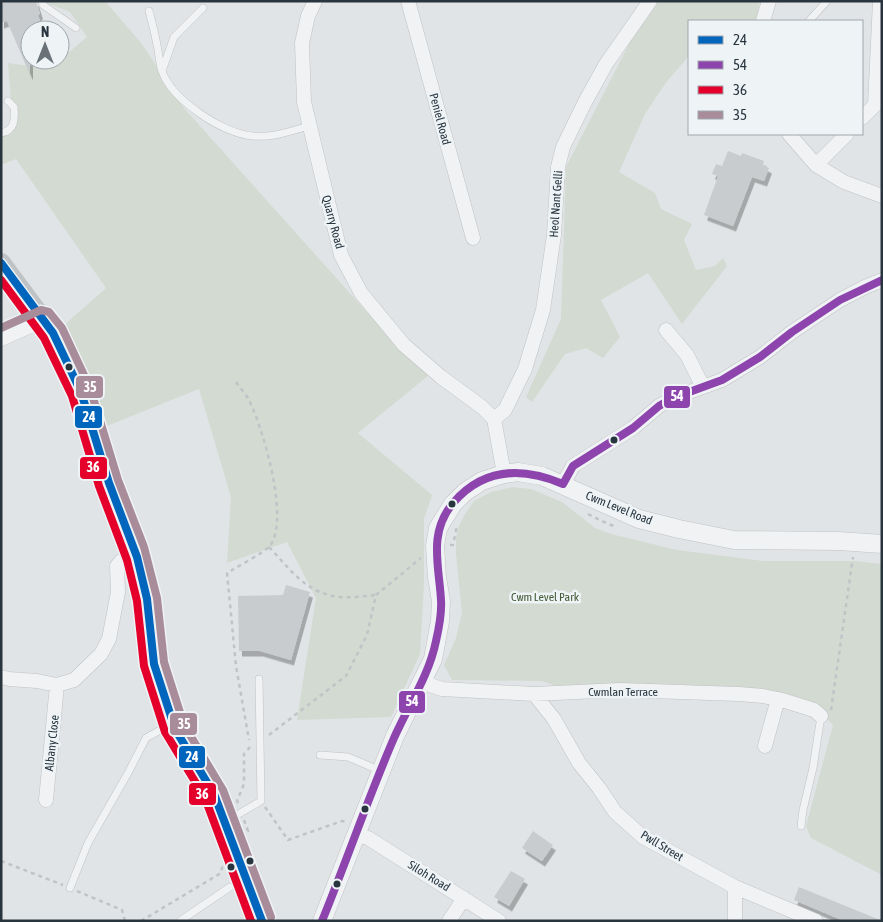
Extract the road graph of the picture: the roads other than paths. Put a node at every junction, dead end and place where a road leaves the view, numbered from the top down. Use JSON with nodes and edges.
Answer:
{"nodes":[{"id":1,"x":42,"y":1,"type":"edge"},
{"id":2,"x":408,"y":1,"type":"edge"},
{"id":3,"x":650,"y":1,"type":"edge"},
{"id":4,"x":769,"y":1,"type":"edge"},
{"id":5,"x":827,"y":1,"type":"edge"},
{"id":6,"x":880,"y":1,"type":"edge"},
{"id":7,"x":315,"y":2,"type":"edge"},
{"id":8,"x":203,"y":8,"type":"dead end"},
{"id":9,"x":149,"y":11,"type":"dead end"},
{"id":10,"x":764,"y":20,"type":"edge"},
{"id":11,"x":810,"y":20,"type":"edge"},
{"id":12,"x":76,"y":28,"type":"dead end"},
{"id":13,"x":162,"y":72,"type":"junction"},
{"id":14,"x":8,"y":101,"type":"dead end"},
{"id":15,"x":863,"y":117,"type":"edge"},
{"id":16,"x":309,"y":126,"type":"junction"},
{"id":17,"x":1,"y":133,"type":"edge"},
{"id":18,"x":791,"y":135,"type":"edge"},
{"id":19,"x":846,"y":135,"type":"edge"},
{"id":20,"x":816,"y":165,"type":"junction"},
{"id":21,"x":882,"y":196,"type":"edge"},
{"id":22,"x":473,"y":238,"type":"dead end"},
{"id":23,"x":1,"y":263,"type":"edge"},
{"id":24,"x":882,"y":280,"type":"edge"},
{"id":25,"x":44,"y":320,"type":"junction"},
{"id":26,"x":666,"y":330,"type":"dead end"},
{"id":27,"x":1,"y":339,"type":"edge"},
{"id":28,"x":703,"y":387,"type":"junction"},
{"id":29,"x":494,"y":419,"type":"junction"},
{"id":30,"x":504,"y":474,"type":"junction"},
{"id":31,"x":563,"y":484,"type":"junction"},
{"id":32,"x":882,"y":544,"type":"edge"},
{"id":33,"x":137,"y":557,"type":"junction"},
{"id":34,"x":1,"y":677,"type":"edge"},
{"id":35,"x":259,"y":679,"type":"dead end"},
{"id":36,"x":421,"y":682,"type":"junction"},
{"id":37,"x":58,"y":685,"type":"junction"},
{"id":38,"x":534,"y":694,"type":"junction"},
{"id":39,"x":778,"y":700,"type":"junction"},
{"id":40,"x":174,"y":723,"type":"junction"},
{"id":41,"x":820,"y":723,"type":"joint"},
{"id":42,"x":765,"y":746,"type":"dead end"},
{"id":43,"x":320,"y":755,"type":"dead end"},
{"id":44,"x":381,"y":771,"type":"junction"},
{"id":45,"x":46,"y":800,"type":"dead end"},
{"id":46,"x":232,"y":824,"type":"junction"},
{"id":47,"x":801,"y":826,"type":"dead end"},
{"id":48,"x":359,"y":829,"type":"junction"},
{"id":49,"x":230,"y":887,"type":"dead end"},
{"id":50,"x":735,"y":887,"type":"junction"},
{"id":51,"x":70,"y":888,"type":"dead end"},
{"id":52,"x":464,"y":898,"type":"junction"},
{"id":53,"x":180,"y":921,"type":"edge"},
{"id":54,"x":262,"y":921,"type":"edge"},
{"id":55,"x":322,"y":921,"type":"edge"},
{"id":56,"x":449,"y":921,"type":"edge"},
{"id":57,"x":499,"y":921,"type":"edge"},
{"id":58,"x":735,"y":921,"type":"edge"},
{"id":59,"x":816,"y":921,"type":"edge"}],
"edges":[{"from":1,"to":12,"type":"lane"},
{"from":2,"to":22,"type":"street","name":"Peniel Road"},
{"from":3,"to":29,"type":"street","name":"Heol Nant Gelli"},
{"from":4,"to":10,"type":"street"},
{"from":5,"to":11,"type":"lane"},
{"from":6,"to":15,"type":"street"},
{"from":7,"to":16,"type":"street","name":"Quarry Road"},
{"from":8,"to":13,"type":"lane"},
{"from":9,"to":13,"type":"lane"},
{"from":13,"to":16,"type":"lane"},
{"from":14,"to":17,"type":"lane"},
{"from":16,"to":29,"type":"street","name":"Quarry Road"},
{"from":18,"to":20,"type":"street"},
{"from":19,"to":20,"type":"street"},
{"from":20,"to":21,"type":"street"},
{"from":23,"to":25,"type":"main road"},
{"from":24,"to":28,"type":"street"},
{"from":25,"to":27,"type":"street"},
{"from":25,"to":33,"type":"main road"},
{"from":26,"to":28,"type":"street"},
{"from":28,"to":31,"type":"street"},
{"from":29,"to":30,"type":"street"},
{"from":30,"to":31,"type":"street","name":"Cwm Level Road"},
{"from":30,"to":36,"type":"street","name":"Cwm Level Road"},
{"from":31,"to":32,"type":"street","name":"Cwm Level Road"},
{"from":33,"to":37,"type":"street"},
{"from":33,"to":40,"type":"main road"},
{"from":34,"to":37,"type":"street"},
{"from":35,"to":46,"type":"lane"},
{"from":36,"to":38,"type":"street","name":"Cwmlan Terrace"},
{"from":36,"to":44,"type":"street","name":"Cwm Level Road"},
{"from":37,"to":45,"type":"street","name":"Albany Close"},
{"from":38,"to":39,"type":"street","name":"Cwmlan Terrace"},
{"from":38,"to":50,"type":"street","name":"Pwll Street"},
{"from":39,"to":41,"type":"street","name":"Cwmlan Terrace"},
{"from":39,"to":42,"type":"street"},
{"from":40,"to":46,"type":"main road"},
{"from":40,"to":51,"type":"lane"},
{"from":41,"to":47,"type":"lane"},
{"from":43,"to":44,"type":"lane"},
{"from":44,"to":48,"type":"street","name":"Cwm Level Road"},
{"from":46,"to":54,"type":"main road"},
{"from":48,"to":52,"type":"street","name":"Siloh Road"},
{"from":48,"to":55,"type":"street","name":"Cwm Level Road"},
{"from":49,"to":53,"type":"lane"},
{"from":50,"to":58,"type":"street"},
{"from":50,"to":59,"type":"street","name":"Pwll Street"},
{"from":52,"to":56,"type":"street"},
{"from":52,"to":57,"type":"street","name":"Siloh Road"}]}
